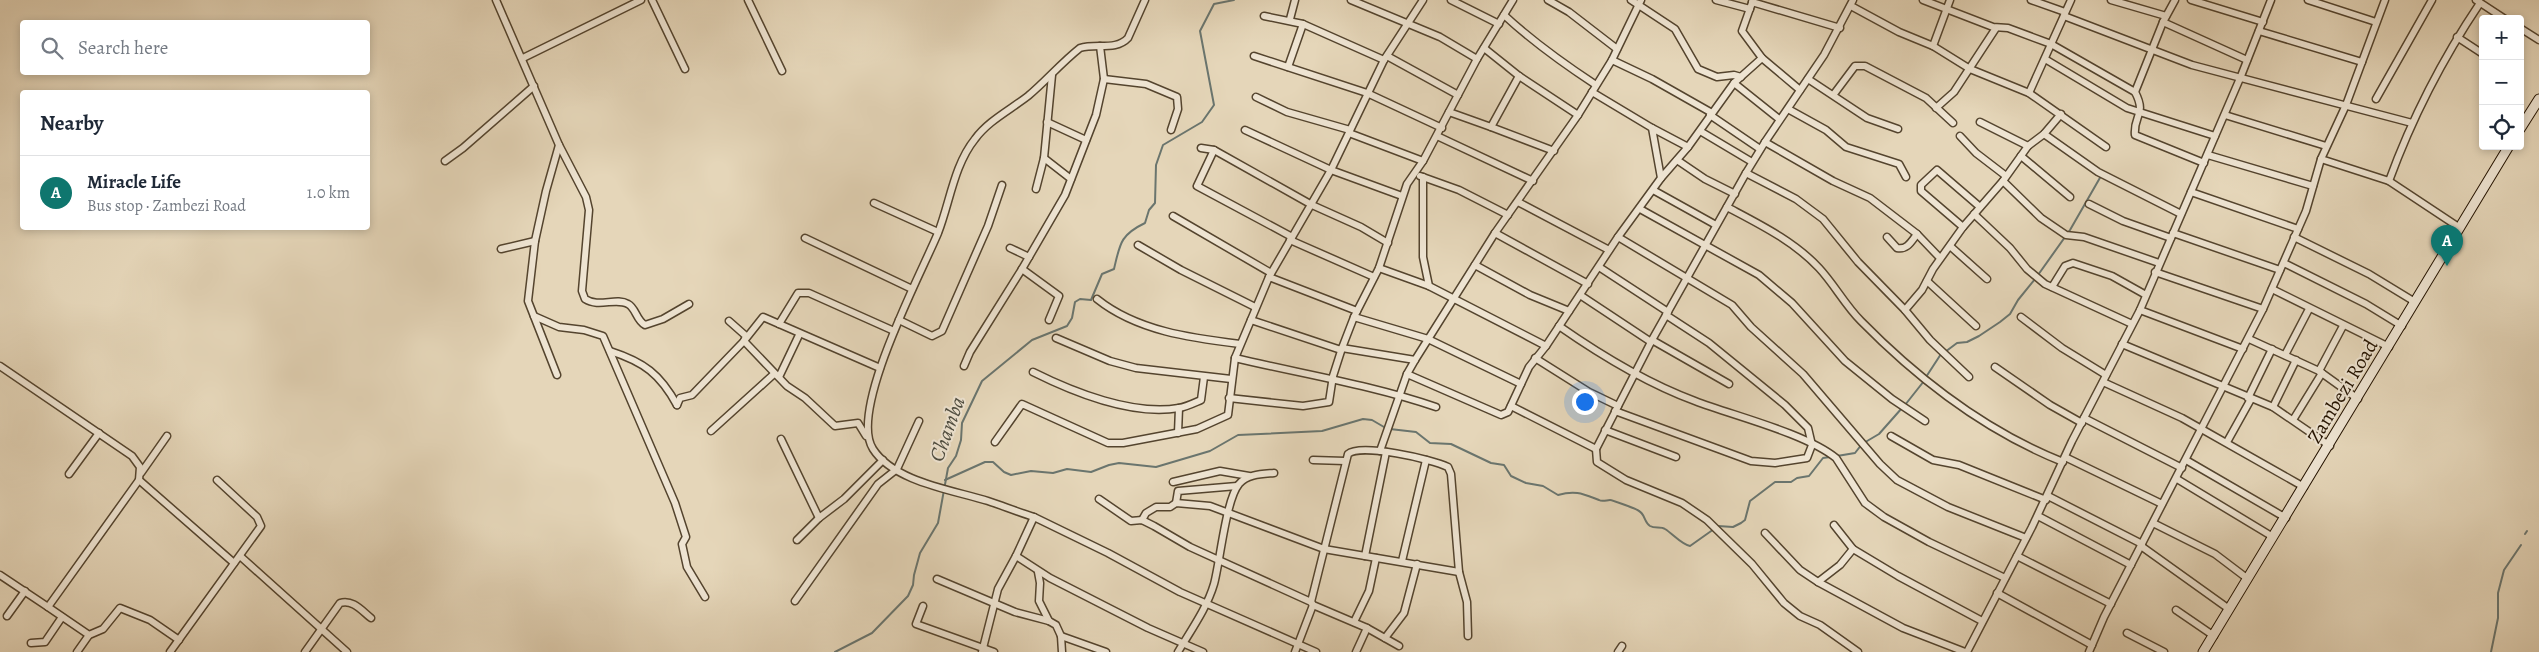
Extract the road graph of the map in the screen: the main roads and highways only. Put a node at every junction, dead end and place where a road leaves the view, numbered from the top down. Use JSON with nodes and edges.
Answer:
{"nodes":[{"id":1,"x":2539,"y":99,"type":"edge"},
{"id":2,"x":2524,"y":123,"type":"edge"},
{"id":3,"x":2508,"y":150,"type":"edge"},
{"id":4,"x":2203,"y":652,"type":"edge"}],
"edges":[{"from":1,"to":2,"type":"main road"},
{"from":3,"to":4,"type":"main road","name":"Zambezi Road"}]}
